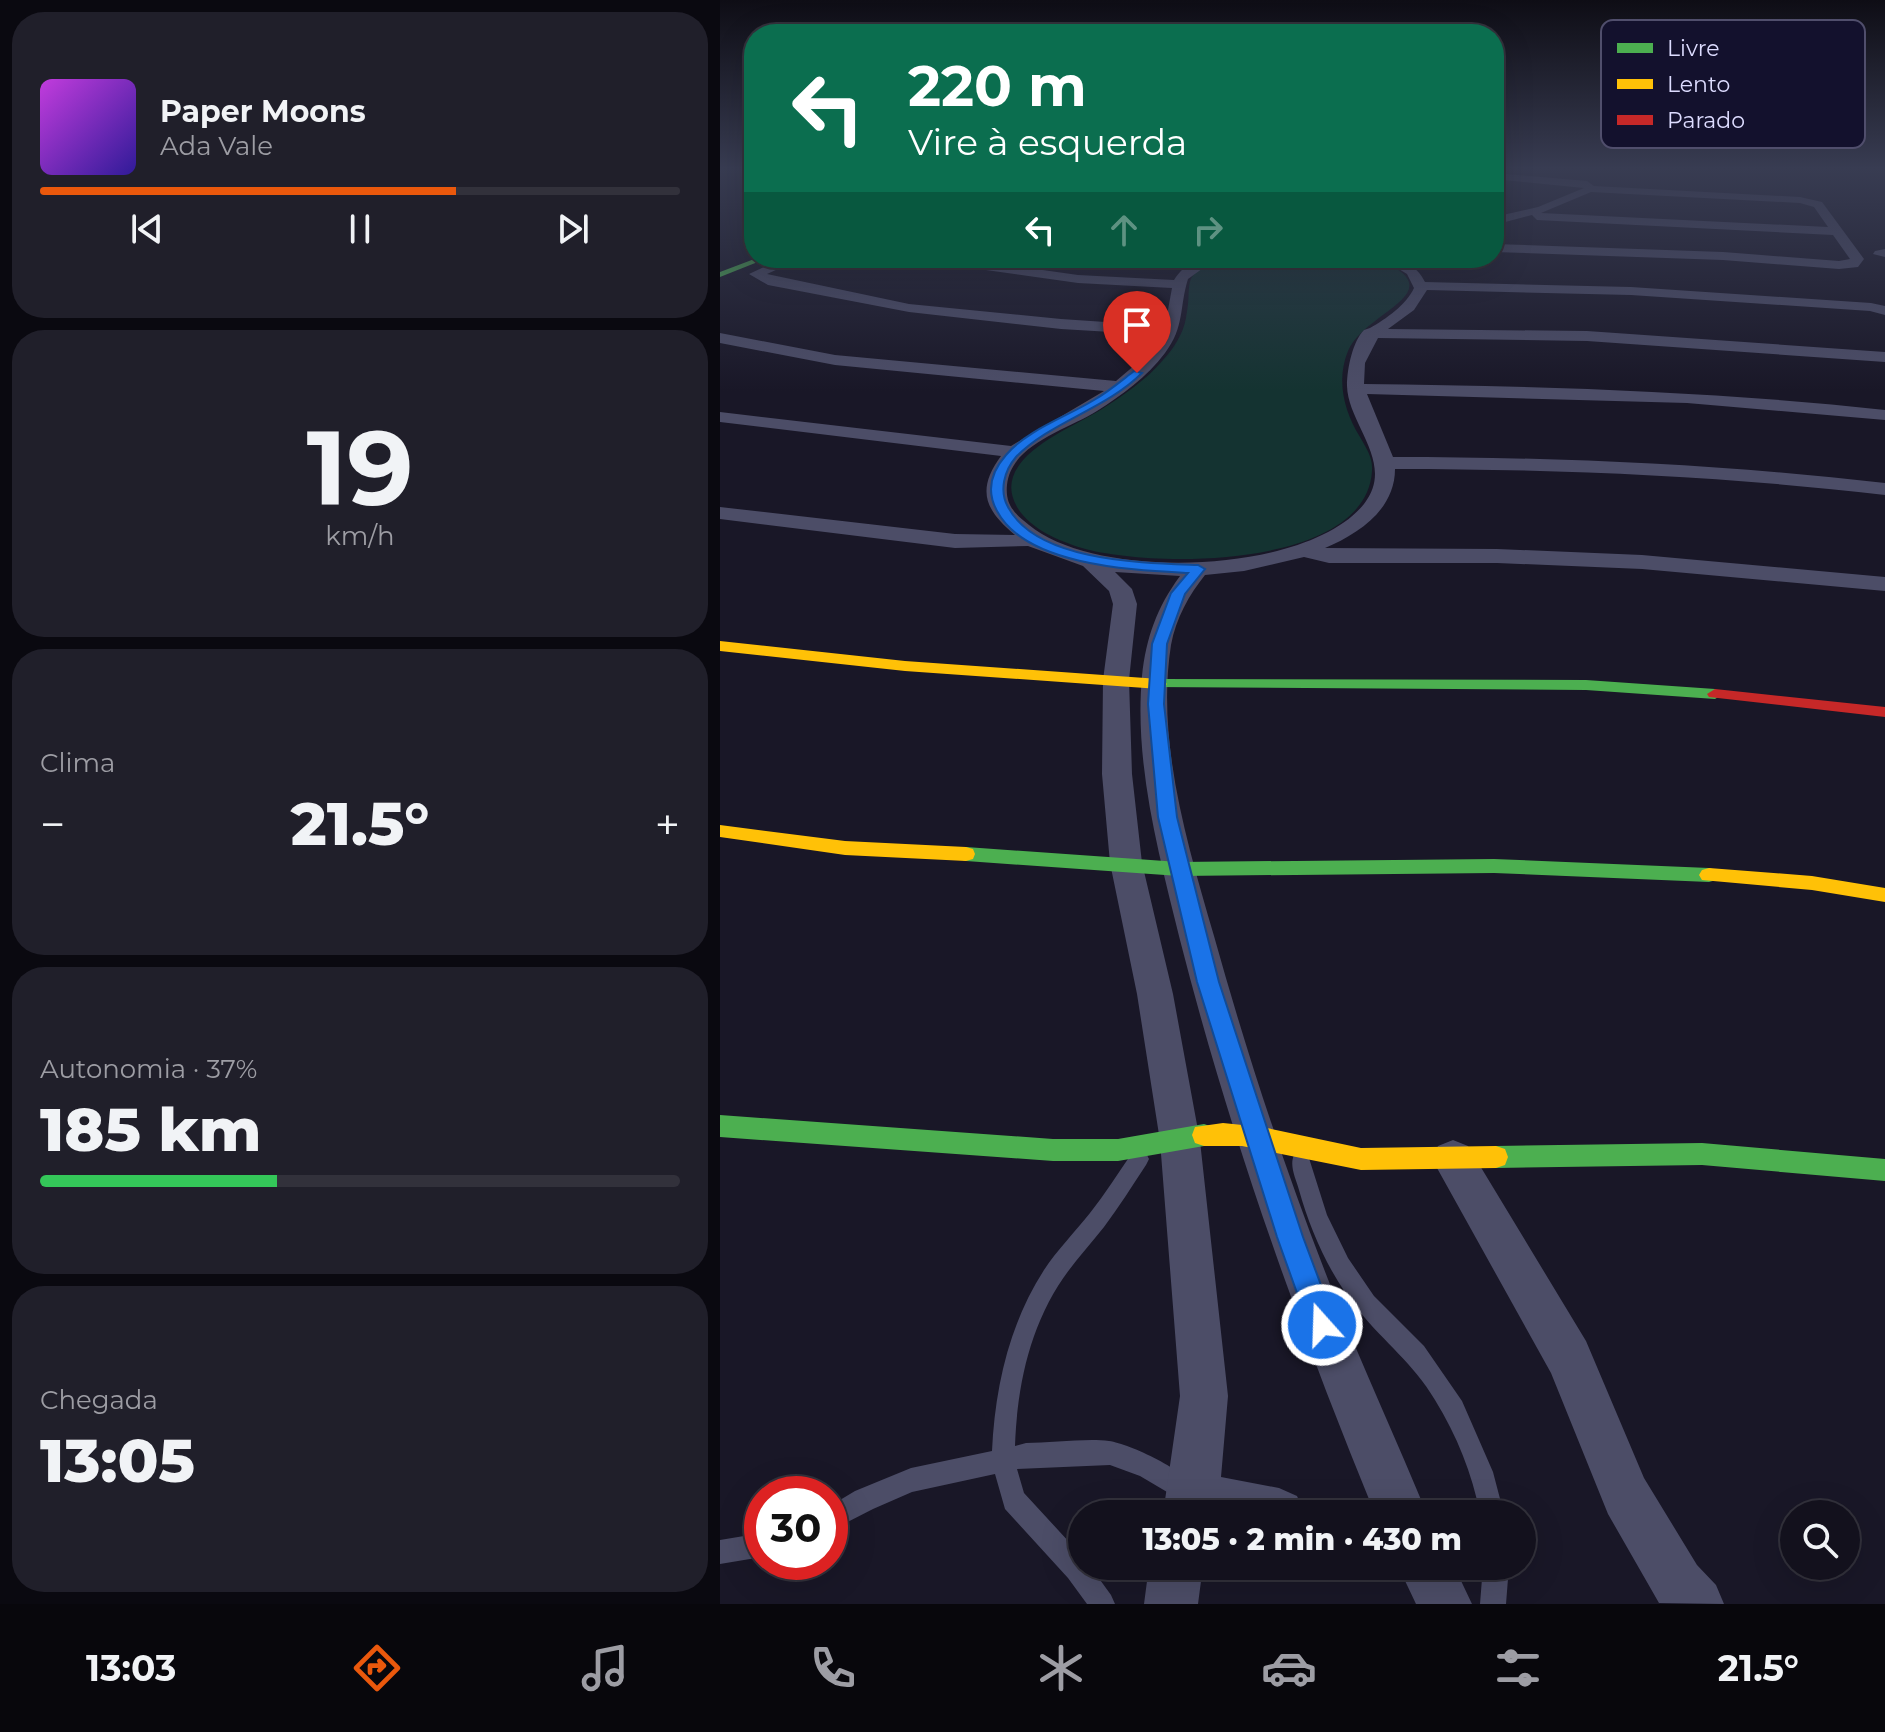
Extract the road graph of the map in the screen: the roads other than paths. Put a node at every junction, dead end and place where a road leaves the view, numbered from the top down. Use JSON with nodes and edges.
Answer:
{"nodes":[{"id":1,"x":1844,"y":242,"type":"edge"},
{"id":2,"x":1504,"y":248,"type":"edge"},
{"id":3,"x":744,"y":250,"type":"edge"},
{"id":4,"x":720,"y":258,"type":"edge"},
{"id":5,"x":744,"y":266,"type":"edge"},
{"id":6,"x":771,"y":268,"type":"edge"},
{"id":7,"x":1000,"y":268,"type":"edge"},
{"id":8,"x":1192,"y":268,"type":"edge"},
{"id":9,"x":1406,"y":268,"type":"edge"},
{"id":10,"x":720,"y":275,"type":"edge"},
{"id":11,"x":1178,"y":284,"type":"junction"},
{"id":12,"x":1420,"y":286,"type":"junction"},
{"id":13,"x":1885,"y":311,"type":"edge"},
{"id":14,"x":1170,"y":331,"type":"junction"},
{"id":15,"x":1370,"y":333,"type":"junction"},
{"id":16,"x":720,"y":338,"type":"edge"},
{"id":17,"x":1885,"y":357,"type":"edge"},
{"id":18,"x":1121,"y":387,"type":"junction"},
{"id":19,"x":1355,"y":389,"type":"junction"},
{"id":20,"x":1885,"y":415,"type":"edge"},
{"id":21,"x":720,"y":417,"type":"edge"},
{"id":22,"x":1016,"y":452,"type":"junction"},
{"id":23,"x":1386,"y":463,"type":"junction"},
{"id":24,"x":1885,"y":489,"type":"edge"},
{"id":25,"x":720,"y":513,"type":"edge"},
{"id":26,"x":1032,"y":539,"type":"junction"},
{"id":27,"x":1304,"y":550,"type":"junction"},
{"id":28,"x":1091,"y":561,"type":"junction"},
{"id":29,"x":1198,"y":569,"type":"junction"},
{"id":30,"x":1885,"y":584,"type":"edge"},
{"id":31,"x":720,"y":646,"type":"edge"},
{"id":32,"x":1116,"y":680,"type":"junction"},
{"id":33,"x":1155,"y":684,"type":"junction"},
{"id":34,"x":1885,"y":712,"type":"edge"},
{"id":35,"x":720,"y":831,"type":"edge"},
{"id":36,"x":1126,"y":863,"type":"junction"},
{"id":37,"x":1179,"y":869,"type":"junction"},
{"id":38,"x":1885,"y":895,"type":"edge"},
{"id":39,"x":720,"y":1126,"type":"edge"},
{"id":40,"x":1257,"y":1138,"type":"junction"},
{"id":41,"x":1164,"y":1143,"type":"junction"},
{"id":42,"x":1299,"y":1150,"type":"junction"},
{"id":43,"x":1453,"y":1159,"type":"junction"},
{"id":44,"x":1885,"y":1170,"type":"edge"},
{"id":45,"x":1003,"y":1462,"type":"junction"},
{"id":46,"x":1184,"y":1500,"type":"edge"},
{"id":47,"x":1192,"y":1500,"type":"edge"},
{"id":48,"x":1395,"y":1500,"type":"edge"},
{"id":49,"x":1490,"y":1500,"type":"edge"},
{"id":50,"x":848,"y":1509,"type":"edge"},
{"id":51,"x":744,"y":1548,"type":"edge"},
{"id":52,"x":720,"y":1552,"type":"edge"},
{"id":53,"x":1174,"y":1580,"type":"edge"},
{"id":54,"x":1432,"y":1580,"type":"edge"},
{"id":55,"x":1495,"y":1580,"type":"edge"},
{"id":56,"x":1102,"y":1604,"type":"edge"},
{"id":57,"x":1171,"y":1604,"type":"edge"},
{"id":58,"x":1445,"y":1604,"type":"edge"},
{"id":59,"x":1493,"y":1604,"type":"edge"},
{"id":60,"x":1697,"y":1604,"type":"edge"}],
"edges":[{"from":1,"to":2,"type":"street"},
{"from":3,"to":4,"type":"street"},
{"from":5,"to":10,"type":"street"},
{"from":6,"to":14,"type":"street"},
{"from":7,"to":11,"type":"street"},
{"from":8,"to":11,"type":"street"},
{"from":9,"to":12,"type":"street"},
{"from":11,"to":14,"type":"street"},
{"from":12,"to":13,"type":"street"},
{"from":12,"to":15,"type":"street"},
{"from":14,"to":18,"type":"street"},
{"from":15,"to":17,"type":"street"},
{"from":15,"to":19,"type":"street"},
{"from":16,"to":18,"type":"street"},
{"from":18,"to":22,"type":"street"},
{"from":19,"to":20,"type":"street"},
{"from":19,"to":23,"type":"street"},
{"from":21,"to":22,"type":"street"},
{"from":22,"to":26,"type":"street"},
{"from":23,"to":24,"type":"street"},
{"from":23,"to":27,"type":"street"},
{"from":25,"to":26,"type":"street"},
{"from":26,"to":28,"type":"street"},
{"from":27,"to":29,"type":"street"},
{"from":27,"to":30,"type":"street"},
{"from":28,"to":29,"type":"street"},
{"from":28,"to":32,"type":"street"},
{"from":29,"to":33,"type":"street"},
{"from":31,"to":32,"type":"street"},
{"from":32,"to":33,"type":"street"},
{"from":32,"to":36,"type":"street"},
{"from":33,"to":34,"type":"street"},
{"from":33,"to":37,"type":"street"},
{"from":35,"to":36,"type":"street"},
{"from":36,"to":37,"type":"street"},
{"from":36,"to":41,"type":"street"},
{"from":37,"to":38,"type":"street"},
{"from":37,"to":40,"type":"street"},
{"from":39,"to":41,"type":"street"},
{"from":40,"to":41,"type":"street"},
{"from":40,"to":42,"type":"street"},
{"from":40,"to":48,"type":"street"},
{"from":41,"to":45,"type":"lane"},
{"from":41,"to":47,"type":"street"},
{"from":42,"to":43,"type":"street"},
{"from":42,"to":49,"type":"lane"},
{"from":43,"to":44,"type":"street"},
{"from":43,"to":60,"type":"street"},
{"from":45,"to":46,"type":"lane"},
{"from":45,"to":50,"type":"lane"},
{"from":45,"to":56,"type":"lane"},
{"from":51,"to":52,"type":"lane"},
{"from":53,"to":57,"type":"street"},
{"from":54,"to":58,"type":"street"},
{"from":55,"to":59,"type":"lane"}]}
